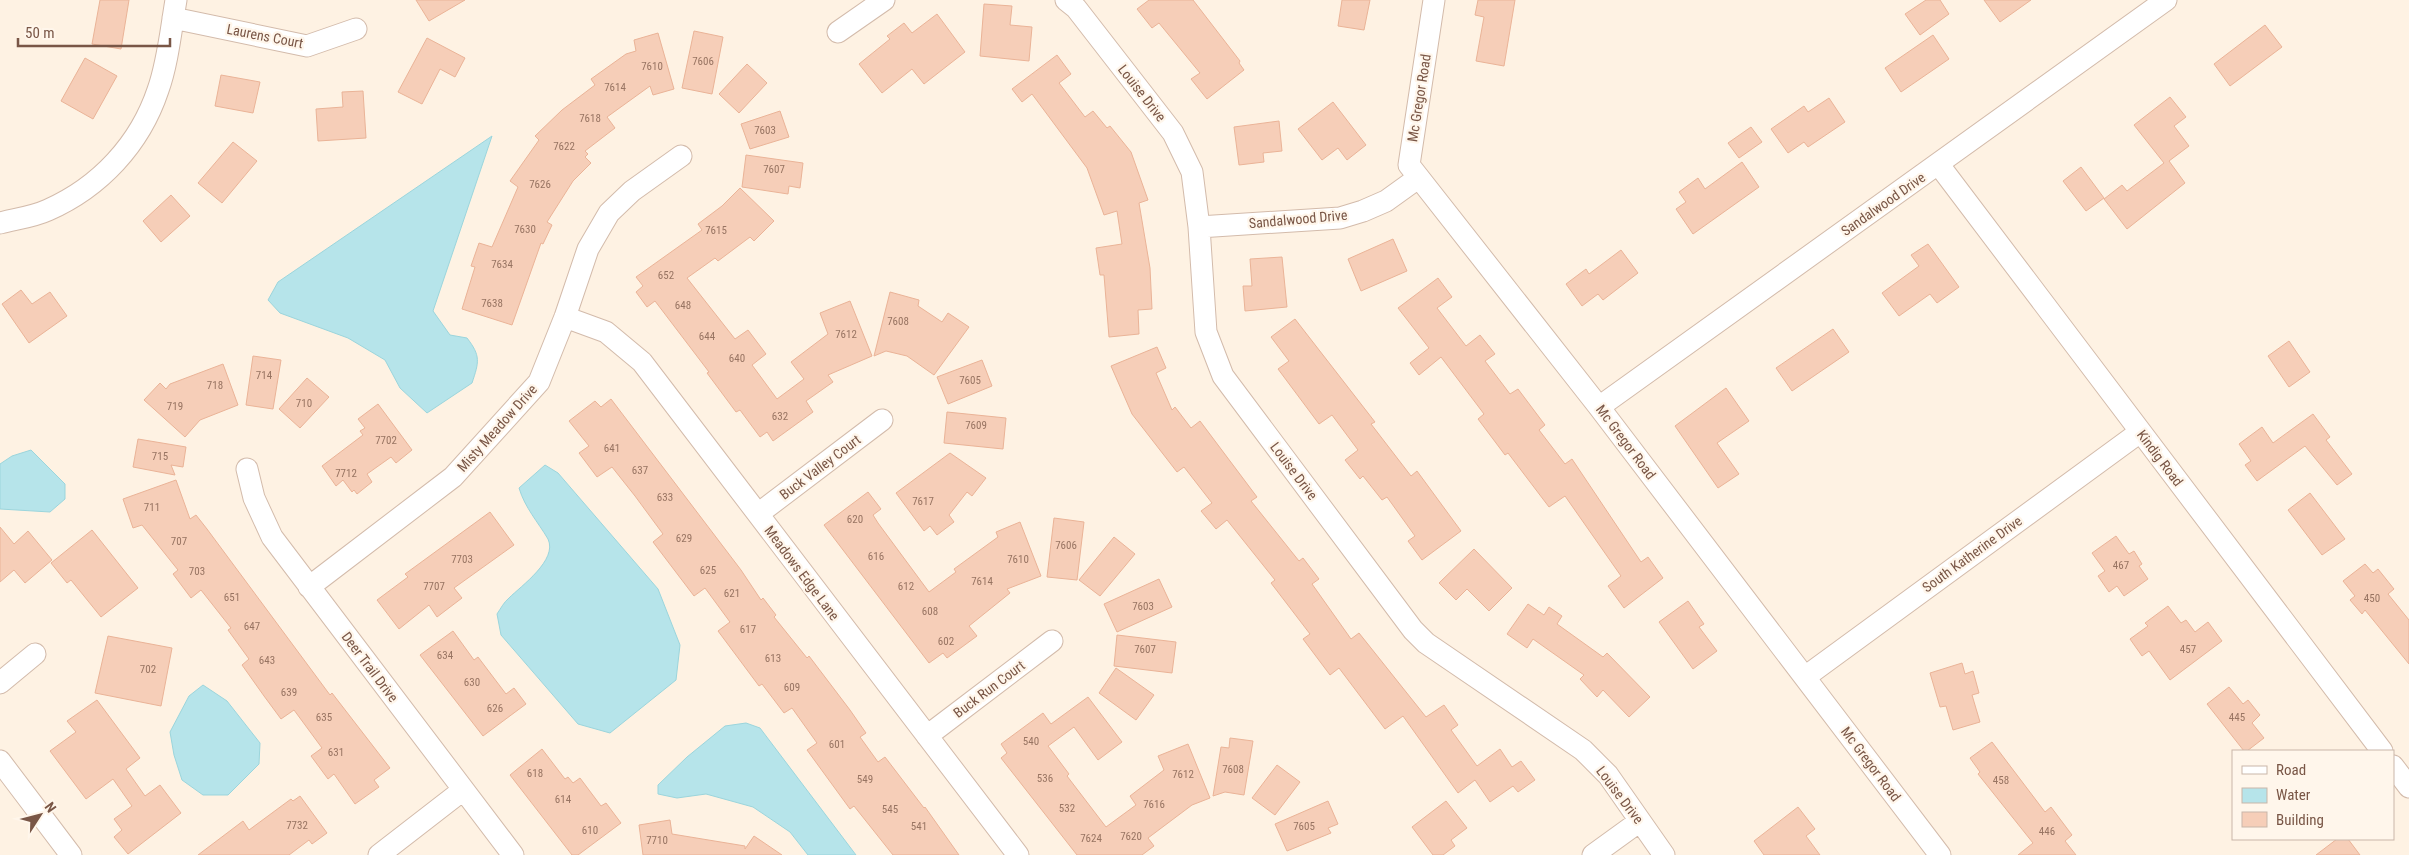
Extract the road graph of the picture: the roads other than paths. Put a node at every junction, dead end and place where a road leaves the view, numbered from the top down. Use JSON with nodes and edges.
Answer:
{"nodes":[{"id":1,"x":884,"y":0,"type":"edge"},
{"id":2,"x":1066,"y":0,"type":"edge"},
{"id":3,"x":1434,"y":0,"type":"edge"},
{"id":4,"x":2166,"y":0,"type":"edge"},
{"id":5,"x":174,"y":9,"type":"edge"},
{"id":6,"x":356,"y":29,"type":"dead end"},
{"id":7,"x":838,"y":32,"type":"dead end"},
{"id":8,"x":681,"y":156,"type":"dead end"},
{"id":9,"x":1939,"y":165,"type":"junction"},
{"id":10,"x":1418,"y":178,"type":"junction"},
{"id":11,"x":0,"y":223,"type":"edge"},
{"id":12,"x":1199,"y":227,"type":"junction"},
{"id":13,"x":565,"y":317,"type":"junction"},
{"id":14,"x":1600,"y":407,"type":"junction"},
{"id":15,"x":882,"y":420,"type":"dead end"},
{"id":16,"x":2140,"y":432,"type":"junction"},
{"id":17,"x":248,"y":469,"type":"dead end"},
{"id":18,"x":758,"y":514,"type":"junction"},
{"id":19,"x":309,"y":587,"type":"junction"},
{"id":20,"x":1052,"y":641,"type":"dead end"},
{"id":21,"x":35,"y":654,"type":"dead end"},
{"id":22,"x":1805,"y":677,"type":"junction"},
{"id":23,"x":0,"y":683,"type":"edge"},
{"id":24,"x":927,"y":736,"type":"junction"},
{"id":25,"x":2381,"y":750,"type":"edge"},
{"id":26,"x":0,"y":761,"type":"edge"},
{"id":27,"x":2394,"y":767,"type":"edge"},
{"id":28,"x":2409,"y":787,"type":"edge"},
{"id":29,"x":463,"y":790,"type":"junction"},
{"id":30,"x":1640,"y":821,"type":"junction"},
{"id":31,"x":70,"y":855,"type":"edge"},
{"id":32,"x":379,"y":855,"type":"edge"},
{"id":33,"x":513,"y":855,"type":"edge"},
{"id":34,"x":1018,"y":855,"type":"edge"},
{"id":35,"x":1593,"y":855,"type":"edge"},
{"id":36,"x":1664,"y":855,"type":"edge"},
{"id":37,"x":1940,"y":855,"type":"edge"}],
"edges":[{"from":1,"to":7,"type":"street"},
{"from":2,"to":12,"type":"street","name":"Louise Drive"},
{"from":3,"to":10,"type":"street","name":"Mc Gregor Road"},
{"from":4,"to":9,"type":"street","name":"Sandalwood Drive"},
{"from":5,"to":6,"type":"street","name":"Laurens Court"},
{"from":5,"to":11,"type":"street"},
{"from":8,"to":13,"type":"street","name":"Misty Meadow Drive"},
{"from":9,"to":14,"type":"street","name":"Sandalwood Drive"},
{"from":9,"to":16,"type":"street","name":"Kindig Road"},
{"from":10,"to":12,"type":"street","name":"Sandalwood Drive"},
{"from":10,"to":14,"type":"street","name":"Mc Gregor Road"},
{"from":12,"to":30,"type":"street","name":"Louise Drive"},
{"from":13,"to":18,"type":"street","name":"Meadows Edge Lane"},
{"from":13,"to":19,"type":"street","name":"Misty Meadow Drive"},
{"from":14,"to":22,"type":"street","name":"Mc Gregor Road"},
{"from":15,"to":18,"type":"street","name":"Buck Valley Court"},
{"from":16,"to":22,"type":"street","name":"South Katherine Drive"},
{"from":16,"to":25,"type":"street","name":"Kindig Road"},
{"from":17,"to":19,"type":"street","name":"Deer Trail Drive"},
{"from":18,"to":24,"type":"street","name":"Meadows Edge Lane"},
{"from":19,"to":29,"type":"street","name":"Deer Trail Drive"},
{"from":20,"to":24,"type":"street","name":"Buck Run Court"},
{"from":21,"to":23,"type":"street"},
{"from":22,"to":37,"type":"street","name":"Mc Gregor Road"},
{"from":24,"to":34,"type":"street","name":"Meadows Edge Lane"},
{"from":26,"to":31,"type":"street"},
{"from":27,"to":28,"type":"street"},
{"from":29,"to":32,"type":"street"},
{"from":29,"to":33,"type":"street","name":"Deer Trail Drive"},
{"from":30,"to":35,"type":"street"},
{"from":30,"to":36,"type":"street","name":"Louise Drive"}]}
